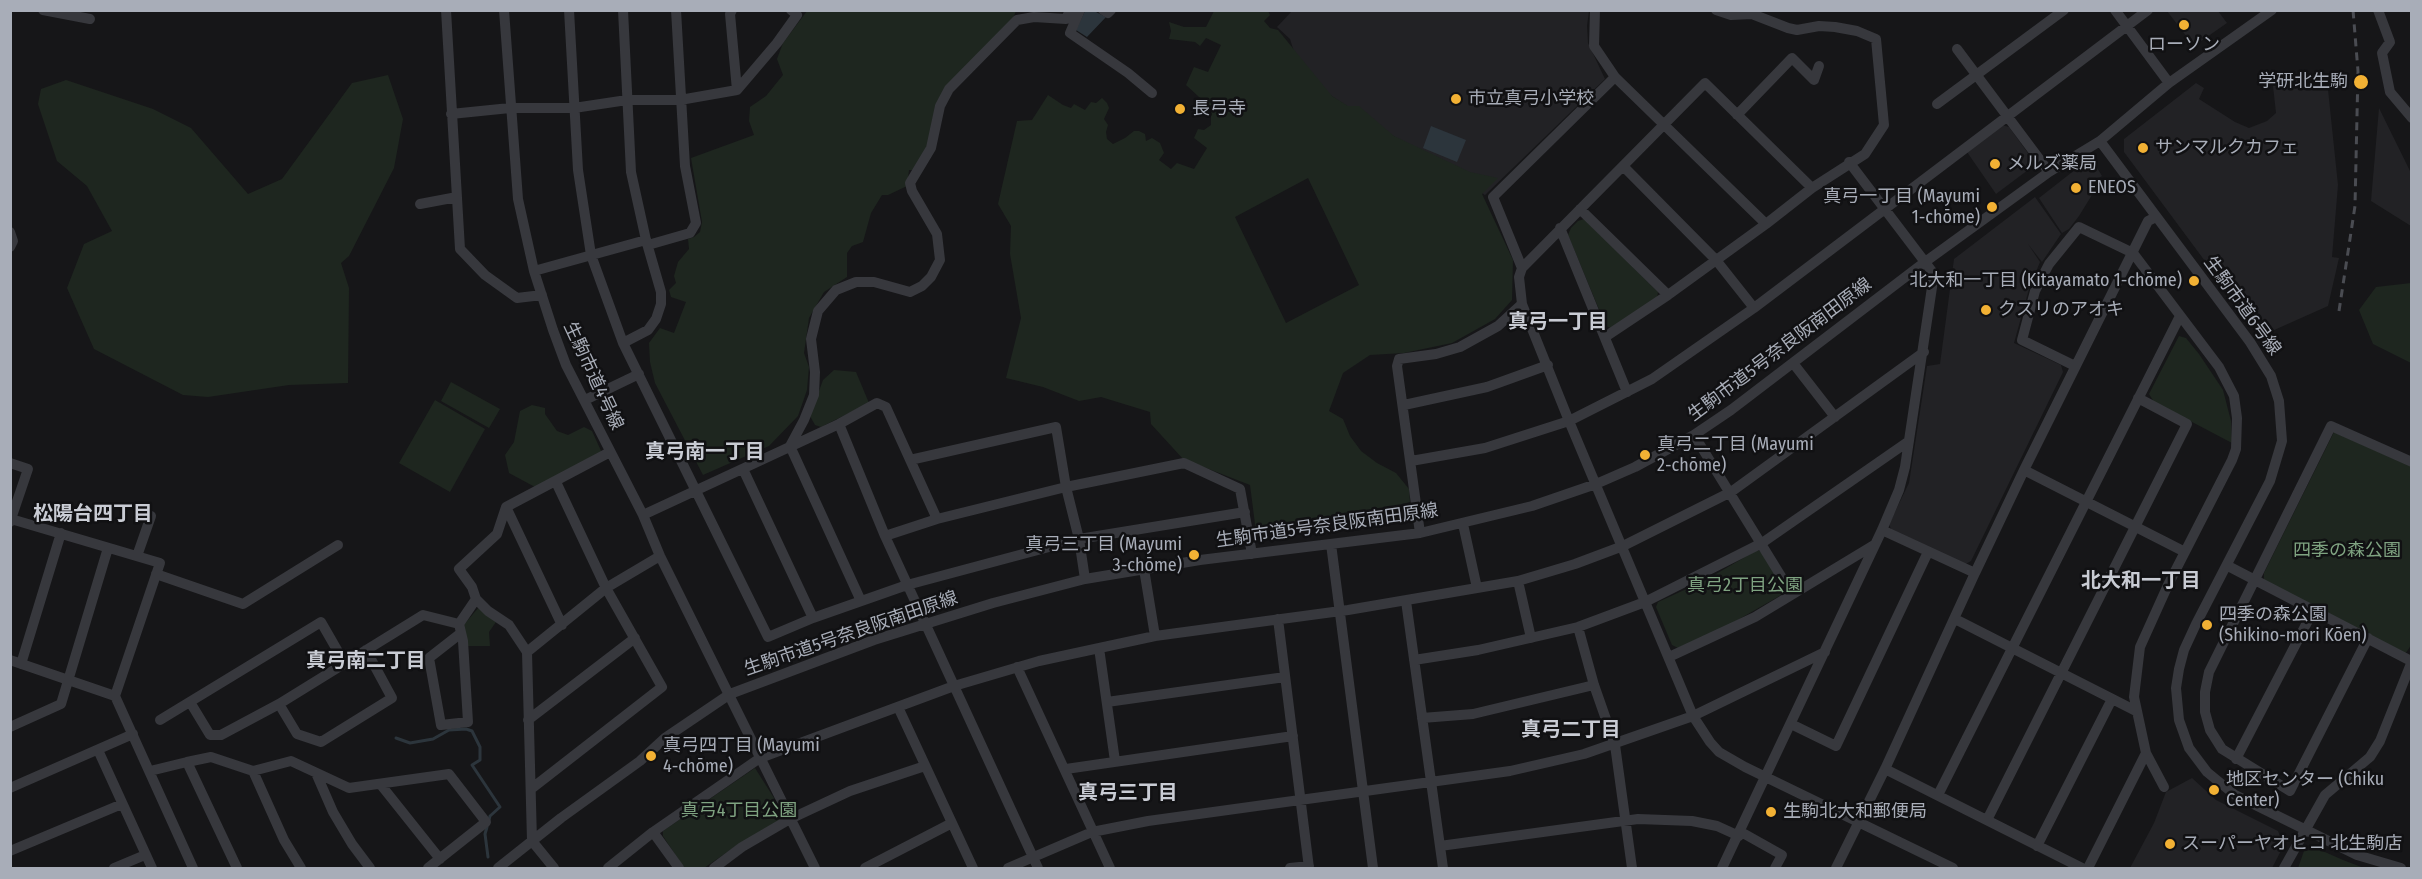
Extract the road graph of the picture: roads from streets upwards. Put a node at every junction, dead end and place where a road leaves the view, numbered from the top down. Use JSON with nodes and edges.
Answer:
{"nodes":[{"id":1,"x":43,"y":10,"type":"edge"},
{"id":2,"x":446,"y":10,"type":"edge"},
{"id":3,"x":504,"y":10,"type":"edge"},
{"id":4,"x":569,"y":10,"type":"edge"},
{"id":5,"x":622,"y":10,"type":"edge"},
{"id":6,"x":676,"y":10,"type":"edge"},
{"id":7,"x":732,"y":10,"type":"edge"},
{"id":8,"x":791,"y":10,"type":"edge"},
{"id":9,"x":1070,"y":10,"type":"edge"},
{"id":10,"x":1080,"y":10,"type":"edge"},
{"id":11,"x":1103,"y":10,"type":"edge"},
{"id":12,"x":1111,"y":10,"type":"edge"},
{"id":13,"x":1595,"y":10,"type":"edge"},
{"id":14,"x":1716,"y":10,"type":"edge"},
{"id":15,"x":2044,"y":10,"type":"edge"},
{"id":16,"x":2064,"y":10,"type":"edge"},
{"id":17,"x":2115,"y":10,"type":"edge"},
{"id":18,"x":2148,"y":10,"type":"edge"},
{"id":19,"x":2272,"y":10,"type":"edge"},
{"id":20,"x":2378,"y":10,"type":"edge"},
{"id":21,"x":90,"y":19,"type":"dead end"},
{"id":22,"x":2045,"y":25,"type":"junction"},
{"id":23,"x":2126,"y":26,"type":"junction"},
{"id":24,"x":1958,"y":49,"type":"dead end"},
{"id":25,"x":1819,"y":66,"type":"dead end"},
{"id":26,"x":1977,"y":76,"type":"junction"},
{"id":27,"x":1615,"y":77,"type":"junction"},
{"id":28,"x":2169,"y":83,"type":"junction"},
{"id":29,"x":737,"y":90,"type":"junction"},
{"id":30,"x":1152,"y":93,"type":"dead end"},
{"id":31,"x":627,"y":100,"type":"junction"},
{"id":32,"x":680,"y":100,"type":"junction"},
{"id":33,"x":1937,"y":104,"type":"dead end"},
{"id":34,"x":510,"y":108,"type":"junction"},
{"id":35,"x":574,"y":108,"type":"junction"},
{"id":36,"x":451,"y":114,"type":"junction"},
{"id":37,"x":1737,"y":115,"type":"junction"},
{"id":38,"x":2007,"y":117,"type":"junction"},
{"id":39,"x":2412,"y":118,"type":"edge"},
{"id":40,"x":1664,"y":126,"type":"junction"},
{"id":41,"x":2100,"y":141,"type":"junction"},
{"id":42,"x":1849,"y":162,"type":"junction"},
{"id":43,"x":1623,"y":167,"type":"junction"},
{"id":44,"x":2049,"y":172,"type":"junction"},
{"id":45,"x":1812,"y":188,"type":"junction"},
{"id":46,"x":457,"y":197,"type":"junction"},
{"id":47,"x":420,"y":204,"type":"dead end"},
{"id":48,"x":1580,"y":209,"type":"junction"},
{"id":49,"x":1885,"y":209,"type":"junction"},
{"id":50,"x":2156,"y":217,"type":"junction"},
{"id":51,"x":1766,"y":224,"type":"junction"},
{"id":52,"x":1560,"y":228,"type":"junction"},
{"id":53,"x":10,"y":232,"type":"edge"},
{"id":54,"x":647,"y":242,"type":"junction"},
{"id":55,"x":10,"y":247,"type":"edge"},
{"id":56,"x":2133,"y":253,"type":"junction"},
{"id":57,"x":591,"y":255,"type":"junction"},
{"id":58,"x":1716,"y":260,"type":"junction"},
{"id":59,"x":1925,"y":262,"type":"junction"},
{"id":60,"x":1522,"y":268,"type":"junction"},
{"id":61,"x":534,"y":271,"type":"junction"},
{"id":62,"x":542,"y":295,"type":"junction"},
{"id":63,"x":1668,"y":296,"type":"junction"},
{"id":64,"x":1522,"y":304,"type":"junction"},
{"id":65,"x":1754,"y":308,"type":"junction"},
{"id":66,"x":2180,"y":316,"type":"junction"},
{"id":67,"x":1605,"y":336,"type":"junction"},
{"id":68,"x":623,"y":343,"type":"junction"},
{"id":69,"x":1924,"y":352,"type":"junction"},
{"id":70,"x":1793,"y":363,"type":"junction"},
{"id":71,"x":1548,"y":365,"type":"junction"},
{"id":72,"x":2075,"y":366,"type":"junction"},
{"id":73,"x":639,"y":374,"type":"junction"},
{"id":74,"x":1627,"y":392,"type":"junction"},
{"id":75,"x":2138,"y":398,"type":"junction"},
{"id":76,"x":585,"y":400,"type":"junction"},
{"id":77,"x":1404,"y":405,"type":"junction"},
{"id":78,"x":1834,"y":417,"type":"junction"},
{"id":79,"x":1569,"y":422,"type":"junction"},
{"id":80,"x":838,"y":424,"type":"junction"},
{"id":81,"x":1694,"y":435,"type":"junction"},
{"id":82,"x":1909,"y":441,"type":"junction"},
{"id":83,"x":790,"y":446,"type":"junction"},
{"id":84,"x":610,"y":452,"type":"junction"},
{"id":85,"x":910,"y":460,"type":"junction"},
{"id":86,"x":1411,"y":461,"type":"junction"},
{"id":87,"x":2412,"y":462,"type":"edge"},
{"id":88,"x":10,"y":463,"type":"edge"},
{"id":89,"x":742,"y":469,"type":"junction"},
{"id":90,"x":2024,"y":470,"type":"junction"},
{"id":91,"x":556,"y":482,"type":"junction"},
{"id":92,"x":1596,"y":484,"type":"junction"},
{"id":93,"x":1066,"y":487,"type":"junction"},
{"id":94,"x":696,"y":490,"type":"junction"},
{"id":95,"x":1731,"y":492,"type":"junction"},
{"id":96,"x":2085,"y":501,"type":"junction"},
{"id":97,"x":506,"y":507,"type":"junction"},
{"id":98,"x":1245,"y":512,"type":"junction"},
{"id":99,"x":643,"y":515,"type":"junction"},
{"id":100,"x":151,"y":516,"type":"dead end"},
{"id":101,"x":937,"y":519,"type":"junction"},
{"id":102,"x":11,"y":520,"type":"edge"},
{"id":103,"x":1463,"y":524,"type":"junction"},
{"id":104,"x":2136,"y":527,"type":"junction"},
{"id":105,"x":1882,"y":530,"type":"junction"},
{"id":106,"x":61,"y":534,"type":"junction"},
{"id":107,"x":1420,"y":534,"type":"junction"},
{"id":108,"x":885,"y":536,"type":"junction"},
{"id":109,"x":1079,"y":539,"type":"junction"},
{"id":110,"x":1762,"y":543,"type":"junction"},
{"id":111,"x":1331,"y":544,"type":"junction"},
{"id":112,"x":338,"y":545,"type":"dead end"},
{"id":113,"x":1874,"y":545,"type":"junction"},
{"id":114,"x":1623,"y":546,"type":"junction"},
{"id":115,"x":108,"y":548,"type":"junction"},
{"id":116,"x":1928,"y":552,"type":"junction"},
{"id":117,"x":2185,"y":552,"type":"junction"},
{"id":118,"x":1252,"y":554,"type":"junction"},
{"id":119,"x":137,"y":556,"type":"junction"},
{"id":120,"x":660,"y":556,"type":"junction"},
{"id":121,"x":2228,"y":566,"type":"junction"},
{"id":122,"x":1144,"y":569,"type":"junction"},
{"id":123,"x":1975,"y":573,"type":"junction"},
{"id":124,"x":156,"y":574,"type":"junction"},
{"id":125,"x":1085,"y":579,"type":"junction"},
{"id":126,"x":2254,"y":580,"type":"junction"},
{"id":127,"x":1518,"y":581,"type":"junction"},
{"id":128,"x":907,"y":585,"type":"junction"},
{"id":129,"x":606,"y":588,"type":"junction"},
{"id":130,"x":1477,"y":588,"type":"junction"},
{"id":131,"x":1792,"y":594,"type":"junction"},
{"id":132,"x":476,"y":599,"type":"junction"},
{"id":133,"x":861,"y":601,"type":"junction"},
{"id":134,"x":1406,"y":601,"type":"junction"},
{"id":135,"x":1645,"y":602,"type":"junction"},
{"id":136,"x":1340,"y":611,"type":"junction"},
{"id":137,"x":2313,"y":611,"type":"junction"},
{"id":138,"x":813,"y":618,"type":"junction"},
{"id":139,"x":1278,"y":619,"type":"junction"},
{"id":140,"x":1955,"y":619,"type":"junction"},
{"id":141,"x":926,"y":622,"type":"junction"},
{"id":142,"x":562,"y":625,"type":"junction"},
{"id":143,"x":1578,"y":627,"type":"junction"},
{"id":144,"x":460,"y":628,"type":"junction"},
{"id":145,"x":1155,"y":636,"type":"junction"},
{"id":146,"x":635,"y":638,"type":"junction"},
{"id":147,"x":1531,"y":638,"type":"junction"},
{"id":148,"x":2368,"y":638,"type":"junction"},
{"id":149,"x":1098,"y":648,"type":"junction"},
{"id":150,"x":2011,"y":648,"type":"junction"},
{"id":151,"x":366,"y":650,"type":"junction"},
{"id":152,"x":528,"y":652,"type":"junction"},
{"id":153,"x":1826,"y":652,"type":"junction"},
{"id":154,"x":1669,"y":657,"type":"junction"},
{"id":155,"x":1414,"y":660,"type":"junction"},
{"id":156,"x":2411,"y":661,"type":"edge"},
{"id":157,"x":16,"y":662,"type":"edge"},
{"id":158,"x":344,"y":662,"type":"junction"},
{"id":159,"x":1017,"y":668,"type":"junction"},
{"id":160,"x":2061,"y":673,"type":"junction"},
{"id":161,"x":1285,"y":677,"type":"junction"},
{"id":162,"x":68,"y":679,"type":"junction"},
{"id":163,"x":1594,"y":684,"type":"junction"},
{"id":164,"x":954,"y":686,"type":"junction"},
{"id":165,"x":730,"y":694,"type":"junction"},
{"id":166,"x":115,"y":696,"type":"junction"},
{"id":167,"x":2112,"y":699,"type":"junction"},
{"id":168,"x":190,"y":702,"type":"junction"},
{"id":169,"x":1107,"y":702,"type":"junction"},
{"id":170,"x":279,"y":704,"type":"junction"},
{"id":171,"x":898,"y":707,"type":"junction"},
{"id":172,"x":2136,"y":711,"type":"junction"},
{"id":173,"x":1693,"y":716,"type":"junction"},
{"id":174,"x":1422,"y":718,"type":"junction"},
{"id":175,"x":160,"y":720,"type":"dead end"},
{"id":176,"x":528,"y":720,"type":"junction"},
{"id":177,"x":1791,"y":724,"type":"junction"},
{"id":178,"x":10,"y":727,"type":"edge"},
{"id":179,"x":133,"y":734,"type":"junction"},
{"id":180,"x":1293,"y":736,"type":"junction"},
{"id":181,"x":1615,"y":745,"type":"junction"},
{"id":182,"x":98,"y":750,"type":"junction"},
{"id":183,"x":2146,"y":753,"type":"junction"},
{"id":184,"x":760,"y":758,"type":"junction"},
{"id":185,"x":2236,"y":759,"type":"junction"},
{"id":186,"x":1115,"y":761,"type":"junction"},
{"id":187,"x":187,"y":762,"type":"junction"},
{"id":188,"x":925,"y":766,"type":"junction"},
{"id":189,"x":1066,"y":769,"type":"junction"},
{"id":190,"x":1885,"y":769,"type":"junction"},
{"id":191,"x":150,"y":771,"type":"junction"},
{"id":192,"x":253,"y":771,"type":"junction"},
{"id":193,"x":316,"y":773,"type":"junction"},
{"id":194,"x":1765,"y":777,"type":"junction"},
{"id":195,"x":1432,"y":782,"type":"junction"},
{"id":196,"x":381,"y":785,"type":"junction"},
{"id":197,"x":2164,"y":787,"type":"dead end"},
{"id":198,"x":10,"y":788,"type":"edge"},
{"id":199,"x":531,"y":789,"type":"junction"},
{"id":200,"x":1362,"y":791,"type":"junction"},
{"id":201,"x":1938,"y":795,"type":"junction"},
{"id":202,"x":1300,"y":799,"type":"junction"},
{"id":203,"x":122,"y":804,"type":"junction"},
{"id":204,"x":790,"y":819,"type":"junction"},
{"id":205,"x":1987,"y":820,"type":"junction"},
{"id":206,"x":1627,"y":821,"type":"junction"},
{"id":207,"x":1859,"y":821,"type":"junction"},
{"id":208,"x":952,"y":823,"type":"junction"},
{"id":209,"x":2303,"y":831,"type":"junction"},
{"id":210,"x":653,"y":832,"type":"junction"},
{"id":211,"x":1092,"y":832,"type":"junction"},
{"id":212,"x":1740,"y":834,"type":"junction"},
{"id":213,"x":532,"y":841,"type":"junction"},
{"id":214,"x":1440,"y":846,"type":"junction"},
{"id":215,"x":2037,"y":846,"type":"junction"},
{"id":216,"x":10,"y":851,"type":"edge"},
{"id":217,"x":145,"y":855,"type":"junction"},
{"id":218,"x":1033,"y":857,"type":"junction"},
{"id":219,"x":440,"y":859,"type":"junction"},
{"id":220,"x":1309,"y":867,"type":"edge"},
{"id":221,"x":114,"y":868,"type":"edge"},
{"id":222,"x":152,"y":868,"type":"edge"},
{"id":223,"x":193,"y":868,"type":"edge"},
{"id":224,"x":237,"y":868,"type":"edge"},
{"id":225,"x":301,"y":868,"type":"edge"},
{"id":226,"x":370,"y":868,"type":"edge"},
{"id":227,"x":428,"y":868,"type":"edge"},
{"id":228,"x":498,"y":868,"type":"edge"},
{"id":229,"x":554,"y":868,"type":"edge"},
{"id":230,"x":608,"y":868,"type":"edge"},
{"id":231,"x":679,"y":868,"type":"edge"},
{"id":232,"x":714,"y":868,"type":"edge"},
{"id":233,"x":815,"y":868,"type":"edge"},
{"id":234,"x":865,"y":868,"type":"edge"},
{"id":235,"x":973,"y":868,"type":"edge"},
{"id":236,"x":1008,"y":868,"type":"edge"},
{"id":237,"x":1038,"y":868,"type":"edge"},
{"id":238,"x":1110,"y":868,"type":"edge"},
{"id":239,"x":1290,"y":868,"type":"edge"},
{"id":240,"x":1373,"y":868,"type":"edge"},
{"id":241,"x":1443,"y":868,"type":"edge"},
{"id":242,"x":1632,"y":868,"type":"edge"},
{"id":243,"x":1722,"y":868,"type":"edge"},
{"id":244,"x":1775,"y":868,"type":"edge"},
{"id":245,"x":1836,"y":868,"type":"edge"},
{"id":246,"x":1953,"y":868,"type":"edge"},
{"id":247,"x":2082,"y":868,"type":"edge"},
{"id":248,"x":2088,"y":868,"type":"edge"},
{"id":249,"x":2284,"y":868,"type":"edge"},
{"id":250,"x":2401,"y":868,"type":"edge"}],
"edges":[{"from":1,"to":21,"type":"street"},
{"from":2,"to":36,"type":"street"},
{"from":3,"to":34,"type":"street","name":"生駒市道4号線"},
{"from":4,"to":35,"type":"street"},
{"from":5,"to":31,"type":"street"},
{"from":6,"to":32,"type":"street"},
{"from":7,"to":29,"type":"street"},
{"from":8,"to":29,"type":"street"},
{"from":9,"to":83,"type":"street"},
{"from":10,"to":30,"type":"street"},
{"from":11,"to":12,"type":"street"},
{"from":13,"to":27,"type":"street"},
{"from":14,"to":42,"type":"street"},
{"from":15,"to":22,"type":"street"},
{"from":16,"to":22,"type":"street"},
{"from":17,"to":23,"type":"street"},
{"from":18,"to":23,"type":"street"},
{"from":19,"to":28,"type":"street","name":"生駒市道5号奈良阪南田原線"},
{"from":20,"to":39,"type":"street"},
{"from":22,"to":26,"type":"street"},
{"from":23,"to":28,"type":"street"},
{"from":23,"to":38,"type":"street"},
{"from":24,"to":26,"type":"street"},
{"from":25,"to":37,"type":"street"},
{"from":26,"to":33,"type":"street"},
{"from":26,"to":38,"type":"street"},
{"from":27,"to":40,"type":"street"},
{"from":27,"to":60,"type":"street"},
{"from":28,"to":41,"type":"street","name":"生駒市道5号奈良阪南田原線"},
{"from":29,"to":32,"type":"street"},
{"from":31,"to":32,"type":"street"},
{"from":31,"to":35,"type":"street"},
{"from":31,"to":54,"type":"street"},
{"from":32,"to":54,"type":"street"},
{"from":34,"to":35,"type":"street"},
{"from":34,"to":36,"type":"street"},
{"from":34,"to":61,"type":"street","name":"生駒市道4号線"},
{"from":35,"to":57,"type":"street"},
{"from":36,"to":46,"type":"street"},
{"from":37,"to":40,"type":"street"},
{"from":37,"to":45,"type":"street"},
{"from":38,"to":44,"type":"street"},
{"from":38,"to":49,"type":"street"},
{"from":40,"to":43,"type":"street"},
{"from":40,"to":51,"type":"street"},
{"from":41,"to":44,"type":"street","name":"生駒市道5号奈良阪南田原線"},
{"from":41,"to":50,"type":"street","name":"生駒市道6号線"},
{"from":42,"to":45,"type":"street"},
{"from":42,"to":49,"type":"street"},
{"from":43,"to":48,"type":"street"},
{"from":43,"to":58,"type":"street"},
{"from":44,"to":59,"type":"street","name":"生駒市道5号奈良阪南田原線"},
{"from":45,"to":51,"type":"street"},
{"from":46,"to":47,"type":"street"},
{"from":46,"to":62,"type":"street"},
{"from":48,"to":52,"type":"street"},
{"from":48,"to":63,"type":"street"},
{"from":49,"to":59,"type":"street"},
{"from":49,"to":65,"type":"street"},
{"from":50,"to":56,"type":"street"},
{"from":50,"to":121,"type":"street","name":"生駒市道6号線"},
{"from":51,"to":58,"type":"street"},
{"from":52,"to":60,"type":"street"},
{"from":52,"to":67,"type":"street"},
{"from":53,"to":55,"type":"street"},
{"from":54,"to":57,"type":"street"},
{"from":54,"to":68,"type":"street"},
{"from":56,"to":66,"type":"street"},
{"from":56,"to":72,"type":"street"},
{"from":56,"to":72,"type":"street"},
{"from":57,"to":61,"type":"street"},
{"from":57,"to":68,"type":"street"},
{"from":58,"to":63,"type":"street"},
{"from":58,"to":65,"type":"street"},
{"from":59,"to":69,"type":"street"},
{"from":59,"to":70,"type":"street","name":"生駒市道5号奈良阪南田原線"},
{"from":60,"to":64,"type":"street"},
{"from":61,"to":62,"type":"street","name":"生駒市道4号線"},
{"from":62,"to":76,"type":"street","name":"生駒市道4号線"},
{"from":63,"to":67,"type":"street"},
{"from":64,"to":71,"type":"street"},
{"from":64,"to":77,"type":"street"},
{"from":65,"to":74,"type":"street"},
{"from":66,"to":75,"type":"street"},
{"from":66,"to":117,"type":"street"},
{"from":67,"to":74,"type":"street"},
{"from":68,"to":73,"type":"street"},
{"from":69,"to":78,"type":"street"},
{"from":69,"to":82,"type":"street"},
{"from":70,"to":78,"type":"street"},
{"from":70,"to":81,"type":"street","name":"生駒市道5号奈良阪南田原線"},
{"from":71,"to":77,"type":"street"},
{"from":71,"to":79,"type":"street"},
{"from":72,"to":90,"type":"street"},
{"from":73,"to":76,"type":"street"},
{"from":73,"to":94,"type":"street"},
{"from":74,"to":79,"type":"street"},
{"from":75,"to":96,"type":"street"},
{"from":75,"to":104,"type":"street"},
{"from":76,"to":84,"type":"street","name":"生駒市道4号線"},
{"from":77,"to":86,"type":"street"},
{"from":78,"to":95,"type":"street"},
{"from":79,"to":86,"type":"street"},
{"from":79,"to":92,"type":"street"},
{"from":80,"to":83,"type":"street"},
{"from":80,"to":85,"type":"street"},
{"from":80,"to":108,"type":"street"},
{"from":81,"to":92,"type":"street","name":"生駒市道5号奈良阪南田原線"},
{"from":81,"to":95,"type":"street"},
{"from":82,"to":105,"type":"street"},
{"from":82,"to":110,"type":"street"},
{"from":83,"to":89,"type":"street"},
{"from":83,"to":133,"type":"street"},
{"from":84,"to":91,"type":"street"},
{"from":84,"to":99,"type":"street","name":"生駒市道4号線"},
{"from":85,"to":93,"type":"street"},
{"from":85,"to":101,"type":"street"},
{"from":86,"to":107,"type":"street"},
{"from":87,"to":126,"type":"street"},
{"from":88,"to":102,"type":"street"},
{"from":89,"to":94,"type":"street"},
{"from":89,"to":138,"type":"street"},
{"from":90,"to":96,"type":"street"},
{"from":90,"to":123,"type":"street"},
{"from":91,"to":97,"type":"street"},
{"from":91,"to":129,"type":"street"},
{"from":92,"to":103,"type":"street","name":"生駒市道5号奈良阪南田原線"},
{"from":92,"to":114,"type":"street"},
{"from":93,"to":98,"type":"street"},
{"from":93,"to":101,"type":"street"},
{"from":93,"to":109,"type":"street"},
{"from":94,"to":99,"type":"street"},
{"from":94,"to":138,"type":"street"},
{"from":95,"to":110,"type":"street"},
{"from":95,"to":114,"type":"street"},
{"from":96,"to":104,"type":"street"},
{"from":96,"to":150,"type":"street"},
{"from":97,"to":132,"type":"street"},
{"from":97,"to":142,"type":"street"},
{"from":98,"to":109,"type":"street"},
{"from":98,"to":118,"type":"street"},
{"from":99,"to":120,"type":"street","name":"生駒市道4号線"},
{"from":100,"to":119,"type":"street"},
{"from":101,"to":108,"type":"street"},
{"from":102,"to":106,"type":"street"},
{"from":103,"to":107,"type":"street","name":"生駒市道5号奈良阪南田原線"},
{"from":103,"to":130,"type":"street"},
{"from":104,"to":117,"type":"street"},
{"from":104,"to":160,"type":"street"},
{"from":105,"to":113,"type":"street"},
{"from":105,"to":116,"type":"street"},
{"from":106,"to":115,"type":"street"},
{"from":106,"to":157,"type":"street"},
{"from":107,"to":111,"type":"street","name":"生駒市道5号奈良阪南田原線"},
{"from":108,"to":128,"type":"street"},
{"from":109,"to":125,"type":"street"},
{"from":109,"to":128,"type":"street"},
{"from":110,"to":131,"type":"street"},
{"from":110,"to":135,"type":"street"},
{"from":111,"to":118,"type":"street","name":"生駒市道5号奈良阪南田原線"},
{"from":111,"to":136,"type":"street"},
{"from":112,"to":124,"type":"street"},
{"from":113,"to":131,"type":"street"},
{"from":113,"to":153,"type":"street"},
{"from":114,"to":127,"type":"street"},
{"from":114,"to":135,"type":"street"},
{"from":115,"to":119,"type":"street"},
{"from":115,"to":162,"type":"street"},
{"from":116,"to":123,"type":"street"},
{"from":116,"to":177,"type":"street"},
{"from":117,"to":172,"type":"street"},
{"from":118,"to":122,"type":"street","name":"生駒市道5号奈良阪南田原線"},
{"from":119,"to":124,"type":"street"},
{"from":120,"to":129,"type":"street"},
{"from":120,"to":165,"type":"street","name":"生駒市道4号線"},
{"from":121,"to":126,"type":"street"},
{"from":121,"to":209,"type":"street","name":"生駒市道6号線"},
{"from":122,"to":125,"type":"street","name":"生駒市道5号奈良阪南田原線"},
{"from":122,"to":145,"type":"street"},
{"from":123,"to":140,"type":"street"},
{"from":124,"to":166,"type":"street"},
{"from":125,"to":141,"type":"street","name":"生駒市道5号奈良阪南田原線"},
{"from":126,"to":137,"type":"street"},
{"from":126,"to":185,"type":"street"},
{"from":127,"to":130,"type":"street"},
{"from":127,"to":147,"type":"street"},
{"from":128,"to":133,"type":"street"},
{"from":128,"to":141,"type":"street"},
{"from":129,"to":142,"type":"street"},
{"from":129,"to":146,"type":"street"},
{"from":130,"to":134,"type":"street"},
{"from":131,"to":154,"type":"street"},
{"from":132,"to":144,"type":"street"},
{"from":132,"to":152,"type":"street"},
{"from":133,"to":138,"type":"street"},
{"from":134,"to":136,"type":"street"},
{"from":134,"to":155,"type":"street"},
{"from":135,"to":143,"type":"street"},
{"from":135,"to":154,"type":"street"},
{"from":136,"to":139,"type":"street"},
{"from":136,"to":200,"type":"street"},
{"from":137,"to":148,"type":"street"},
{"from":137,"to":185,"type":"street"},
{"from":139,"to":145,"type":"street"},
{"from":139,"to":161,"type":"street"},
{"from":140,"to":150,"type":"street"},
{"from":140,"to":190,"type":"street"},
{"from":141,"to":164,"type":"street"},
{"from":141,"to":165,"type":"street","name":"生駒市道5号奈良阪南田原線"},
{"from":142,"to":152,"type":"street"},
{"from":143,"to":147,"type":"street"},
{"from":143,"to":163,"type":"street"},
{"from":144,"to":144,"type":"street"},
{"from":144,"to":151,"type":"street"},
{"from":145,"to":149,"type":"street"},
{"from":146,"to":176,"type":"street"},
{"from":146,"to":199,"type":"street"},
{"from":147,"to":155,"type":"street"},
{"from":148,"to":156,"type":"street"},
{"from":148,"to":185,"type":"street"},
{"from":149,"to":159,"type":"street"},
{"from":149,"to":169,"type":"street"},
{"from":150,"to":160,"type":"street"},
{"from":150,"to":201,"type":"street"},
{"from":151,"to":158,"type":"street"},
{"from":151,"to":170,"type":"street"},
{"from":152,"to":176,"type":"street"},
{"from":153,"to":173,"type":"street"},
{"from":153,"to":177,"type":"street"},
{"from":154,"to":173,"type":"street"},
{"from":155,"to":174,"type":"street"},
{"from":156,"to":209,"type":"street"},
{"from":157,"to":162,"type":"street"},
{"from":158,"to":168,"type":"street"},
{"from":158,"to":170,"type":"street"},
{"from":159,"to":164,"type":"street"},
{"from":159,"to":189,"type":"street"},
{"from":160,"to":167,"type":"street"},
{"from":160,"to":205,"type":"street"},
{"from":161,"to":169,"type":"street"},
{"from":161,"to":180,"type":"street"},
{"from":162,"to":166,"type":"street"},
{"from":162,"to":178,"type":"street"},
{"from":163,"to":174,"type":"street"},
{"from":163,"to":181,"type":"street"},
{"from":164,"to":171,"type":"street"},
{"from":164,"to":218,"type":"street"},
{"from":165,"to":184,"type":"street","name":"生駒市道4号線"},
{"from":165,"to":213,"type":"street","name":"生駒市道5号奈良阪南田原線"},
{"from":166,"to":179,"type":"street"},
{"from":167,"to":172,"type":"street"},
{"from":167,"to":215,"type":"street"},
{"from":168,"to":170,"type":"street"},
{"from":168,"to":175,"type":"street"},
{"from":169,"to":186,"type":"street"},
{"from":171,"to":184,"type":"street"},
{"from":171,"to":188,"type":"street"},
{"from":172,"to":183,"type":"street"},
{"from":173,"to":181,"type":"street"},
{"from":173,"to":194,"type":"street"},
{"from":174,"to":195,"type":"street"},
{"from":176,"to":199,"type":"street"},
{"from":177,"to":194,"type":"street"},
{"from":179,"to":182,"type":"street"},
{"from":179,"to":191,"type":"street"},
{"from":180,"to":186,"type":"street"},
{"from":180,"to":202,"type":"street"},
{"from":181,"to":195,"type":"street"},
{"from":181,"to":206,"type":"street"},
{"from":182,"to":198,"type":"street"},
{"from":182,"to":203,"type":"street"},
{"from":183,"to":197,"type":"street"},
{"from":183,"to":248,"type":"street"},
{"from":184,"to":204,"type":"street","name":"生駒市道4号線"},
{"from":184,"to":210,"type":"street"},
{"from":186,"to":189,"type":"street"},
{"from":187,"to":191,"type":"street"},
{"from":187,"to":192,"type":"street"},
{"from":187,"to":224,"type":"street"},
{"from":188,"to":204,"type":"street"},
{"from":188,"to":208,"type":"street"},
{"from":189,"to":211,"type":"street"},
{"from":190,"to":201,"type":"street"},
{"from":190,"to":207,"type":"street"},
{"from":191,"to":223,"type":"street"},
{"from":192,"to":193,"type":"street"},
{"from":192,"to":225,"type":"street"},
{"from":193,"to":196,"type":"street"},
{"from":193,"to":226,"type":"street"},
{"from":194,"to":207,"type":"street"},
{"from":194,"to":212,"type":"street"},
{"from":195,"to":200,"type":"street"},
{"from":195,"to":214,"type":"street"},
{"from":196,"to":219,"type":"street"},
{"from":196,"to":219,"type":"street"},
{"from":199,"to":213,"type":"street"},
{"from":200,"to":202,"type":"street"},
{"from":200,"to":240,"type":"street"},
{"from":201,"to":205,"type":"street"},
{"from":202,"to":211,"type":"street"},
{"from":202,"to":220,"type":"street"},
{"from":203,"to":216,"type":"street"},
{"from":203,"to":217,"type":"street"},
{"from":204,"to":232,"type":"street"},
{"from":204,"to":233,"type":"street","name":"生駒市道4号線"},
{"from":205,"to":215,"type":"street"},
{"from":206,"to":212,"type":"street"},
{"from":206,"to":214,"type":"street"},
{"from":206,"to":242,"type":"street"},
{"from":207,"to":245,"type":"street"},
{"from":207,"to":246,"type":"street"},
{"from":208,"to":234,"type":"street"},
{"from":208,"to":235,"type":"street"},
{"from":209,"to":249,"type":"street"},
{"from":209,"to":250,"type":"street","name":"生駒市道6号線"},
{"from":210,"to":230,"type":"street"},
{"from":210,"to":231,"type":"street"},
{"from":211,"to":218,"type":"street"},
{"from":211,"to":238,"type":"street"},
{"from":212,"to":243,"type":"street"},
{"from":212,"to":244,"type":"street"},
{"from":213,"to":228,"type":"street","name":"生駒市道5号奈良阪南田原線"},
{"from":213,"to":229,"type":"street"},
{"from":214,"to":241,"type":"street"},
{"from":215,"to":247,"type":"street"},
{"from":217,"to":221,"type":"street"},
{"from":217,"to":222,"type":"street"},
{"from":218,"to":236,"type":"street"},
{"from":218,"to":237,"type":"street"},
{"from":219,"to":227,"type":"street"},
{"from":220,"to":239,"type":"street"}]}
